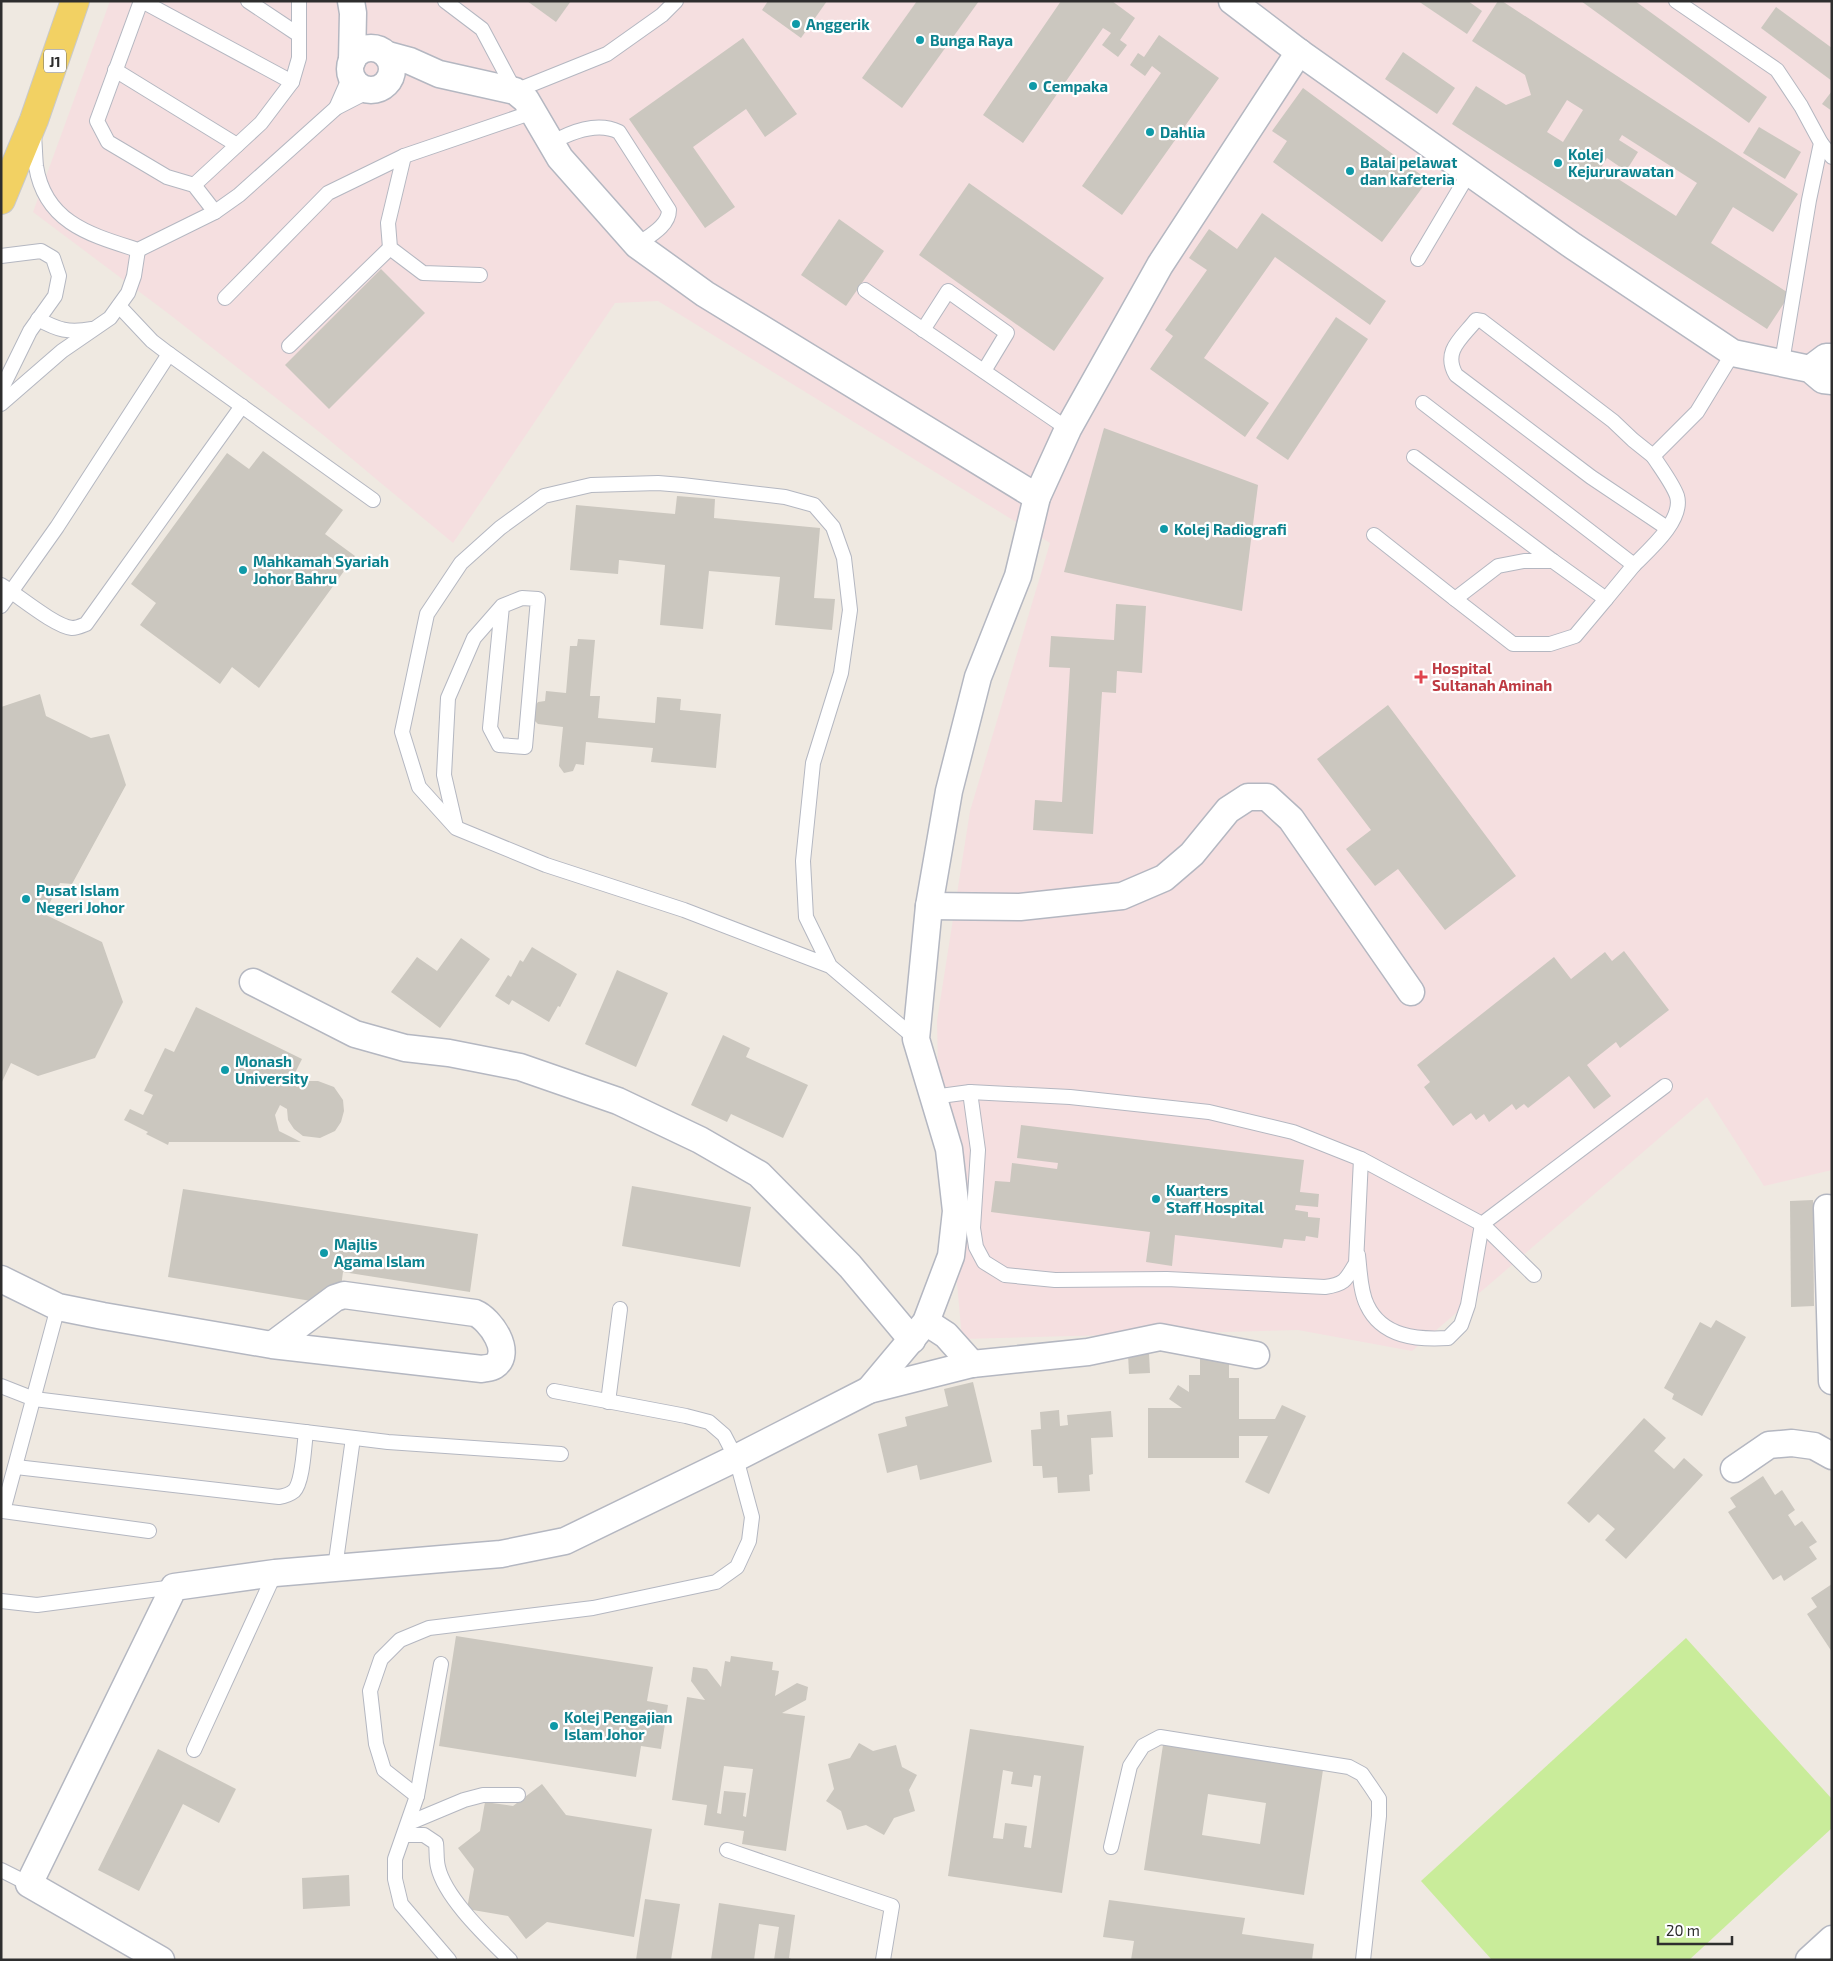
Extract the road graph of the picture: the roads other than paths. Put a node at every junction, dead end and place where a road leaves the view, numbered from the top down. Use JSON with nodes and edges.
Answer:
{"nodes":[{"id":1,"x":76,"y":1,"type":"edge"},
{"id":2,"x":142,"y":1,"type":"edge"},
{"id":3,"x":248,"y":1,"type":"edge"},
{"id":4,"x":299,"y":1,"type":"edge"},
{"id":5,"x":445,"y":1,"type":"edge"},
{"id":6,"x":676,"y":1,"type":"edge"},
{"id":7,"x":1676,"y":1,"type":"edge"},
{"id":8,"x":1235,"y":2,"type":"edge"},
{"id":9,"x":352,"y":7,"type":"edge"},
{"id":10,"x":299,"y":36,"type":"junction"},
{"id":11,"x":382,"y":51,"type":"junction"},
{"id":12,"x":1299,"y":52,"type":"junction"},
{"id":13,"x":351,"y":68,"type":"junction"},
{"id":14,"x":115,"y":70,"type":"junction"},
{"id":15,"x":439,"y":74,"type":"junction"},
{"id":16,"x":292,"y":82,"type":"junction"},
{"id":17,"x":379,"y":86,"type":"junction"},
{"id":18,"x":515,"y":91,"type":"junction"},
{"id":19,"x":336,"y":108,"type":"junction"},
{"id":20,"x":533,"y":112,"type":"junction"},
{"id":21,"x":34,"y":120,"type":"junction"},
{"id":22,"x":551,"y":144,"type":"junction"},
{"id":23,"x":1821,"y":144,"type":"junction"},
{"id":24,"x":237,"y":145,"type":"junction"},
{"id":25,"x":404,"y":156,"type":"junction"},
{"id":26,"x":1832,"y":157,"type":"edge"},
{"id":27,"x":1469,"y":173,"type":"junction"},
{"id":28,"x":194,"y":184,"type":"junction"},
{"id":29,"x":1,"y":200,"type":"edge"},
{"id":30,"x":215,"y":212,"type":"junction"},
{"id":31,"x":637,"y":245,"type":"junction"},
{"id":32,"x":390,"y":248,"type":"junction"},
{"id":33,"x":138,"y":250,"type":"junction"},
{"id":34,"x":1,"y":256,"type":"edge"},
{"id":35,"x":1418,"y":260,"type":"dead end"},
{"id":36,"x":480,"y":275,"type":"dead end"},
{"id":37,"x":866,"y":290,"type":"dead end"},
{"id":38,"x":225,"y":298,"type":"dead end"},
{"id":39,"x":119,"y":306,"type":"junction"},
{"id":40,"x":38,"y":319,"type":"junction"},
{"id":41,"x":94,"y":328,"type":"junction"},
{"id":42,"x":923,"y":330,"type":"junction"},
{"id":43,"x":289,"y":346,"type":"dead end"},
{"id":44,"x":1733,"y":353,"type":"junction"},
{"id":45,"x":169,"y":354,"type":"junction"},
{"id":46,"x":1782,"y":362,"type":"junction"},
{"id":47,"x":1825,"y":369,"type":"edge"},
{"id":48,"x":984,"y":372,"type":"junction"},
{"id":49,"x":1,"y":390,"type":"edge"},
{"id":50,"x":1423,"y":403,"type":"dead end"},
{"id":51,"x":1,"y":404,"type":"edge"},
{"id":52,"x":242,"y":406,"type":"junction"},
{"id":53,"x":1068,"y":429,"type":"junction"},
{"id":54,"x":1414,"y":456,"type":"dead end"},
{"id":55,"x":1653,"y":456,"type":"junction"},
{"id":56,"x":1037,"y":497,"type":"junction"},
{"id":57,"x":373,"y":500,"type":"dead end"},
{"id":58,"x":1667,"y":528,"type":"junction"},
{"id":59,"x":1374,"y":535,"type":"dead end"},
{"id":60,"x":1553,"y":561,"type":"junction"},
{"id":61,"x":1634,"y":565,"type":"junction"},
{"id":62,"x":7,"y":589,"type":"edge"},
{"id":63,"x":1455,"y":599,"type":"junction"},
{"id":64,"x":1606,"y":599,"type":"junction"},
{"id":65,"x":1,"y":606,"type":"edge"},
{"id":66,"x":502,"y":606,"type":"junction"},
{"id":67,"x":456,"y":828,"type":"junction"},
{"id":68,"x":929,"y":906,"type":"junction"},
{"id":69,"x":830,"y":966,"type":"junction"},
{"id":70,"x":253,"y":982,"type":"dead end"},
{"id":71,"x":1410,"y":992,"type":"dead end"},
{"id":72,"x":916,"y":1039,"type":"junction"},
{"id":73,"x":1666,"y":1086,"type":"dead end"},
{"id":74,"x":970,"y":1092,"type":"junction"},
{"id":75,"x":933,"y":1097,"type":"junction"},
{"id":76,"x":1361,"y":1159,"type":"junction"},
{"id":77,"x":1826,"y":1208,"type":"dead end"},
{"id":78,"x":1482,"y":1224,"type":"junction"},
{"id":79,"x":1356,"y":1245,"type":"junction"},
{"id":80,"x":1534,"y":1275,"type":"dead end"},
{"id":81,"x":1,"y":1279,"type":"edge"},
{"id":82,"x":58,"y":1307,"type":"junction"},
{"id":83,"x":620,"y":1308,"type":"dead end"},
{"id":84,"x":919,"y":1331,"type":"junction"},
{"id":85,"x":272,"y":1345,"type":"junction"},
{"id":86,"x":1256,"y":1356,"type":"dead end"},
{"id":87,"x":972,"y":1364,"type":"junction"},
{"id":88,"x":1832,"y":1381,"type":"edge"},
{"id":89,"x":1,"y":1386,"type":"edge"},
{"id":90,"x":869,"y":1390,"type":"junction"},
{"id":91,"x":554,"y":1391,"type":"dead end"},
{"id":92,"x":34,"y":1399,"type":"junction"},
{"id":93,"x":608,"y":1402,"type":"junction"},
{"id":94,"x":306,"y":1432,"type":"junction"},
{"id":95,"x":353,"y":1438,"type":"junction"},
{"id":96,"x":560,"y":1454,"type":"dead end"},
{"id":97,"x":1832,"y":1456,"type":"edge"},
{"id":98,"x":736,"y":1458,"type":"junction"},
{"id":99,"x":16,"y":1468,"type":"junction"},
{"id":100,"x":1734,"y":1469,"type":"dead end"},
{"id":101,"x":149,"y":1531,"type":"dead end"},
{"id":102,"x":335,"y":1568,"type":"junction"},
{"id":103,"x":275,"y":1573,"type":"junction"},
{"id":104,"x":174,"y":1587,"type":"junction"},
{"id":105,"x":1,"y":1602,"type":"edge"},
{"id":106,"x":441,"y":1664,"type":"dead end"},
{"id":107,"x":194,"y":1750,"type":"dead end"},
{"id":108,"x":518,"y":1795,"type":"dead end"},
{"id":109,"x":417,"y":1796,"type":"junction"},
{"id":110,"x":406,"y":1829,"type":"junction"},
{"id":111,"x":1111,"y":1847,"type":"dead end"},
{"id":112,"x":727,"y":1850,"type":"dead end"},
{"id":113,"x":1,"y":1870,"type":"edge"},
{"id":114,"x":29,"y":1884,"type":"junction"},
{"id":115,"x":161,"y":1960,"type":"edge"},
{"id":116,"x":449,"y":1960,"type":"edge"},
{"id":117,"x":510,"y":1960,"type":"edge"},
{"id":118,"x":883,"y":1960,"type":"edge"},
{"id":119,"x":1363,"y":1960,"type":"edge"}],
"edges":[{"from":1,"to":21,"type":"main road","number":"J1"},
{"from":2,"to":14,"type":"lane"},
{"from":2,"to":16,"type":"lane"},
{"from":3,"to":10,"type":"lane"},
{"from":4,"to":10,"type":"lane"},
{"from":5,"to":18,"type":"lane"},
{"from":6,"to":18,"type":"lane"},
{"from":7,"to":23,"type":"lane"},
{"from":8,"to":12,"type":"street"},
{"from":9,"to":11,"type":"street"},
{"from":9,"to":13,"type":"street"},
{"from":10,"to":16,"type":"lane"},
{"from":11,"to":13,"type":"street"},
{"from":11,"to":15,"type":"street"},
{"from":11,"to":17,"type":"street"},
{"from":12,"to":27,"type":"street"},
{"from":12,"to":53,"type":"street"},
{"from":13,"to":17,"type":"street"},
{"from":13,"to":19,"type":"lane"},
{"from":14,"to":24,"type":"lane"},
{"from":14,"to":28,"type":"lane"},
{"from":15,"to":17,"type":"street"},
{"from":15,"to":18,"type":"street"},
{"from":16,"to":24,"type":"lane"},
{"from":17,"to":19,"type":"lane"},
{"from":18,"to":20,"type":"street"},
{"from":19,"to":30,"type":"lane"},
{"from":20,"to":22,"type":"street"},
{"from":20,"to":25,"type":"lane"},
{"from":21,"to":29,"type":"main road","number":"J1"},
{"from":21,"to":33,"type":"lane"},
{"from":22,"to":31,"type":"street"},
{"from":22,"to":31,"type":"lane"},
{"from":23,"to":26,"type":"lane"},
{"from":23,"to":46,"type":"lane"},
{"from":24,"to":28,"type":"lane"},
{"from":25,"to":32,"type":"lane"},
{"from":25,"to":38,"type":"lane"},
{"from":27,"to":35,"type":"lane"},
{"from":27,"to":44,"type":"street"},
{"from":28,"to":30,"type":"lane"},
{"from":30,"to":33,"type":"lane"},
{"from":31,"to":56,"type":"street"},
{"from":32,"to":36,"type":"lane"},
{"from":32,"to":43,"type":"lane"},
{"from":33,"to":39,"type":"lane"},
{"from":34,"to":40,"type":"lane"},
{"from":37,"to":42,"type":"lane"},
{"from":39,"to":41,"type":"lane"},
{"from":39,"to":45,"type":"lane"},
{"from":40,"to":41,"type":"lane"},
{"from":40,"to":49,"type":"lane"},
{"from":41,"to":51,"type":"lane"},
{"from":42,"to":48,"type":"lane"},
{"from":42,"to":48,"type":"lane"},
{"from":44,"to":46,"type":"street"},
{"from":44,"to":55,"type":"lane"},
{"from":45,"to":52,"type":"lane"},
{"from":45,"to":62,"type":"lane"},
{"from":46,"to":47,"type":"street"},
{"from":48,"to":53,"type":"lane"},
{"from":50,"to":61,"type":"lane"},
{"from":52,"to":57,"type":"lane"},
{"from":52,"to":62,"type":"lane"},
{"from":53,"to":56,"type":"street"},
{"from":54,"to":60,"type":"lane"},
{"from":55,"to":58,"type":"lane"},
{"from":55,"to":58,"type":"lane"},
{"from":56,"to":68,"type":"street"},
{"from":58,"to":61,"type":"lane"},
{"from":59,"to":63,"type":"lane"},
{"from":60,"to":63,"type":"lane"},
{"from":60,"to":64,"type":"lane"},
{"from":61,"to":64,"type":"lane"},
{"from":62,"to":65,"type":"lane"},
{"from":63,"to":64,"type":"lane"},
{"from":66,"to":66,"type":"lane"},
{"from":66,"to":67,"type":"lane"},
{"from":67,"to":69,"type":"lane"},
{"from":67,"to":69,"type":"lane"},
{"from":68,"to":71,"type":"street"},
{"from":68,"to":72,"type":"street"},
{"from":69,"to":72,"type":"lane"},
{"from":70,"to":84,"type":"street"},
{"from":72,"to":75,"type":"street"},
{"from":73,"to":78,"type":"lane"},
{"from":74,"to":75,"type":"lane"},
{"from":74,"to":76,"type":"lane"},
{"from":74,"to":79,"type":"lane"},
{"from":75,"to":84,"type":"street"},
{"from":76,"to":78,"type":"lane"},
{"from":76,"to":79,"type":"lane"},
{"from":77,"to":88,"type":"street"},
{"from":78,"to":79,"type":"lane"},
{"from":78,"to":80,"type":"lane"},
{"from":81,"to":82,"type":"street"},
{"from":82,"to":85,"type":"street"},
{"from":82,"to":92,"type":"lane"},
{"from":83,"to":93,"type":"lane"},
{"from":84,"to":87,"type":"street"},
{"from":84,"to":90,"type":"street"},
{"from":85,"to":85,"type":"street"},
{"from":86,"to":87,"type":"street"},
{"from":87,"to":90,"type":"street"},
{"from":89,"to":92,"type":"lane"},
{"from":90,"to":98,"type":"street"},
{"from":91,"to":93,"type":"lane"},
{"from":92,"to":94,"type":"lane"},
{"from":92,"to":99,"type":"lane"},
{"from":93,"to":98,"type":"lane"},
{"from":94,"to":95,"type":"lane"},
{"from":94,"to":99,"type":"lane"},
{"from":95,"to":96,"type":"lane"},
{"from":95,"to":102,"type":"lane"},
{"from":97,"to":100,"type":"street"},
{"from":98,"to":102,"type":"street"},
{"from":98,"to":109,"type":"lane"},
{"from":99,"to":101,"type":"lane"},
{"from":102,"to":103,"type":"street"},
{"from":103,"to":104,"type":"street"},
{"from":103,"to":107,"type":"lane"},
{"from":104,"to":105,"type":"lane"},
{"from":104,"to":114,"type":"street"},
{"from":106,"to":109,"type":"lane"},
{"from":108,"to":110,"type":"lane"},
{"from":109,"to":110,"type":"lane"},
{"from":110,"to":116,"type":"lane"},
{"from":110,"to":117,"type":"lane"},
{"from":111,"to":119,"type":"lane"},
{"from":112,"to":118,"type":"lane"},
{"from":113,"to":114,"type":"lane"},
{"from":114,"to":115,"type":"street"}]}
